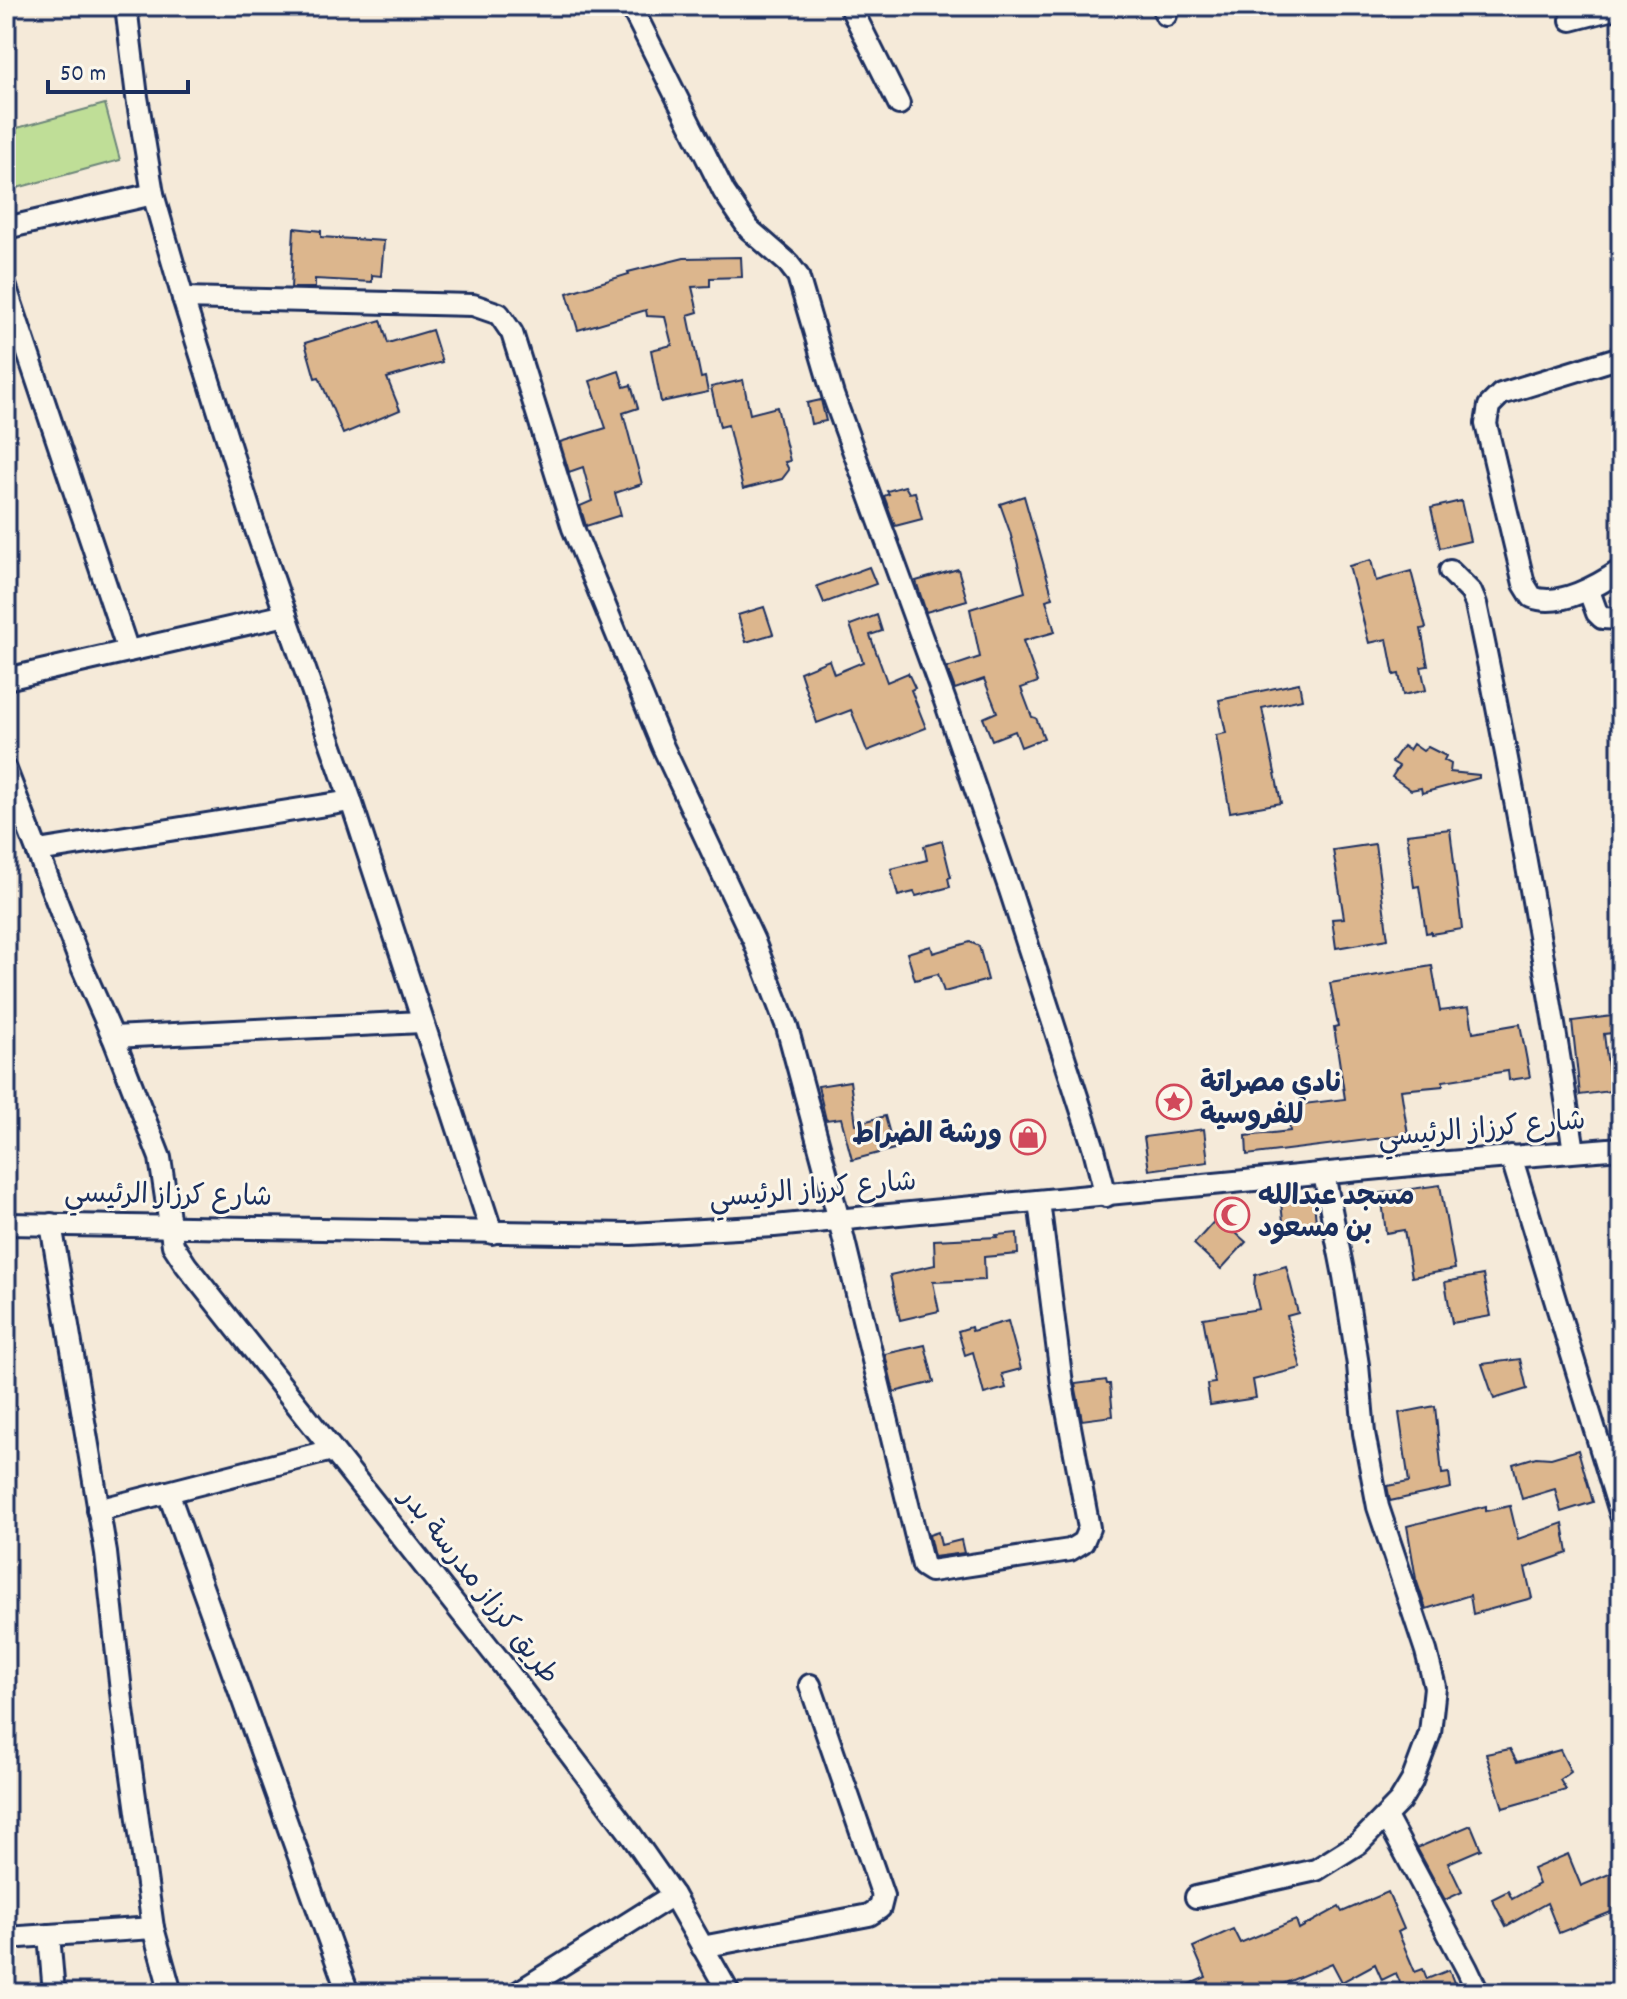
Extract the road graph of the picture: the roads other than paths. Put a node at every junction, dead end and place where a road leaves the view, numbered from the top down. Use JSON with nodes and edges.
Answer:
{"nodes":[{"id":1,"x":126,"y":6,"type":"edge"},
{"id":2,"x":631,"y":6,"type":"edge"},
{"id":3,"x":850,"y":6,"type":"edge"},
{"id":4,"x":1621,"y":7,"type":"edge"},
{"id":5,"x":1571,"y":20,"type":"dead end"},
{"id":6,"x":899,"y":104,"type":"dead end"},
{"id":7,"x":153,"y":194,"type":"junction"},
{"id":8,"x":6,"y":228,"type":"edge"},
{"id":9,"x":6,"y":288,"type":"edge"},
{"id":10,"x":183,"y":298,"type":"junction"},
{"id":11,"x":1621,"y":357,"type":"edge"},
{"id":12,"x":1621,"y":570,"type":"edge"},
{"id":13,"x":1450,"y":571,"type":"dead end"},
{"id":14,"x":1589,"y":591,"type":"junction"},
{"id":15,"x":286,"y":615,"type":"junction"},
{"id":16,"x":1621,"y":619,"type":"edge"},
{"id":17,"x":128,"y":651,"type":"junction"},
{"id":18,"x":6,"y":679,"type":"edge"},
{"id":19,"x":6,"y":770,"type":"edge"},
{"id":20,"x":351,"y":801,"type":"junction"},
{"id":21,"x":13,"y":808,"type":"edge"},
{"id":22,"x":38,"y":851,"type":"junction"},
{"id":23,"x":422,"y":1022,"type":"junction"},
{"id":24,"x":113,"y":1037,"type":"junction"},
{"id":25,"x":1621,"y":1148,"type":"edge"},
{"id":26,"x":1574,"y":1151,"type":"junction"},
{"id":27,"x":1511,"y":1156,"type":"junction"},
{"id":28,"x":1324,"y":1174,"type":"junction"},
{"id":29,"x":1106,"y":1196,"type":"junction"},
{"id":30,"x":1039,"y":1201,"type":"junction"},
{"id":31,"x":839,"y":1220,"type":"junction"},
{"id":32,"x":6,"y":1224,"type":"edge"},
{"id":33,"x":51,"y":1224,"type":"junction"},
{"id":34,"x":170,"y":1227,"type":"junction"},
{"id":35,"x":492,"y":1233,"type":"junction"},
{"id":36,"x":332,"y":1450,"type":"junction"},
{"id":37,"x":168,"y":1492,"type":"junction"},
{"id":38,"x":98,"y":1510,"type":"junction"},
{"id":39,"x":1621,"y":1515,"type":"edge"},
{"id":40,"x":810,"y":1685,"type":"dead end"},
{"id":41,"x":1386,"y":1817,"type":"junction"},
{"id":42,"x":673,"y":1895,"type":"junction"},
{"id":43,"x":1196,"y":1897,"type":"dead end"},
{"id":44,"x":153,"y":1928,"type":"junction"},
{"id":45,"x":49,"y":1935,"type":"junction"},
{"id":46,"x":6,"y":1938,"type":"edge"},
{"id":47,"x":702,"y":1947,"type":"junction"},
{"id":48,"x":54,"y":1993,"type":"edge"},
{"id":49,"x":171,"y":1993,"type":"edge"},
{"id":50,"x":348,"y":1993,"type":"edge"},
{"id":51,"x":517,"y":1993,"type":"edge"},
{"id":52,"x":729,"y":1993,"type":"edge"},
{"id":53,"x":1475,"y":1993,"type":"edge"}],
"edges":[{"from":1,"to":7,"type":"street"},
{"from":2,"to":29,"type":"street"},
{"from":3,"to":6,"type":"street"},
{"from":4,"to":5,"type":"street"},
{"from":7,"to":8,"type":"street"},
{"from":7,"to":10,"type":"street"},
{"from":9,"to":17,"type":"street"},
{"from":10,"to":15,"type":"street"},
{"from":10,"to":31,"type":"street"},
{"from":11,"to":14,"type":"street"},
{"from":12,"to":14,"type":"street"},
{"from":13,"to":26,"type":"street"},
{"from":14,"to":16,"type":"street"},
{"from":15,"to":17,"type":"street"},
{"from":15,"to":20,"type":"street"},
{"from":17,"to":18,"type":"street"},
{"from":19,"to":21,"type":"street","name":"طريق كرزاز مدرسة بدر"},
{"from":20,"to":22,"type":"street"},
{"from":20,"to":23,"type":"street"},
{"from":21,"to":22,"type":"street","name":"طريق كرزاز مدرسة بدر"},
{"from":22,"to":24,"type":"street","name":"طريق كرزاز مدرسة بدر"},
{"from":23,"to":24,"type":"street"},
{"from":23,"to":35,"type":"street"},
{"from":24,"to":34,"type":"street","name":"طريق كرزاز مدرسة بدر"},
{"from":25,"to":26,"type":"street","name":"شارع كرزاز الرئيسي"},
{"from":26,"to":27,"type":"street","name":"شارع كرزاز الرئيسي"},
{"from":27,"to":28,"type":"street","name":"شارع كرزاز الرئيسي"},
{"from":27,"to":39,"type":"street"},
{"from":28,"to":29,"type":"street","name":"شارع كرزاز الرئيسي"},
{"from":28,"to":41,"type":"street"},
{"from":29,"to":30,"type":"street","name":"شارع كرزاز الرئيسي"},
{"from":30,"to":31,"type":"street","name":"شارع كرزاز الرئيسي"},
{"from":30,"to":31,"type":"street"},
{"from":31,"to":35,"type":"street","name":"شارع كرزاز الرئيسي"},
{"from":32,"to":33,"type":"street","name":"شارع كرزاز الرئيسي"},
{"from":33,"to":34,"type":"street","name":"شارع كرزاز الرئيسي"},
{"from":33,"to":38,"type":"street"},
{"from":34,"to":35,"type":"street","name":"شارع كرزاز الرئيسي"},
{"from":34,"to":36,"type":"street","name":"طريق كرزاز مدرسة بدر"},
{"from":36,"to":37,"type":"street"},
{"from":36,"to":42,"type":"street","name":"طريق كرزاز مدرسة بدر"},
{"from":37,"to":38,"type":"street"},
{"from":37,"to":50,"type":"street"},
{"from":38,"to":44,"type":"street"},
{"from":40,"to":47,"type":"street"},
{"from":41,"to":43,"type":"street"},
{"from":41,"to":53,"type":"street"},
{"from":42,"to":47,"type":"street","name":"طريق كرزاز مدرسة بدر"},
{"from":42,"to":51,"type":"street"},
{"from":44,"to":45,"type":"street"},
{"from":44,"to":49,"type":"street"},
{"from":45,"to":46,"type":"street"},
{"from":45,"to":48,"type":"street"},
{"from":47,"to":52,"type":"street","name":"طريق كرزاز مدرسة بدر"}]}
